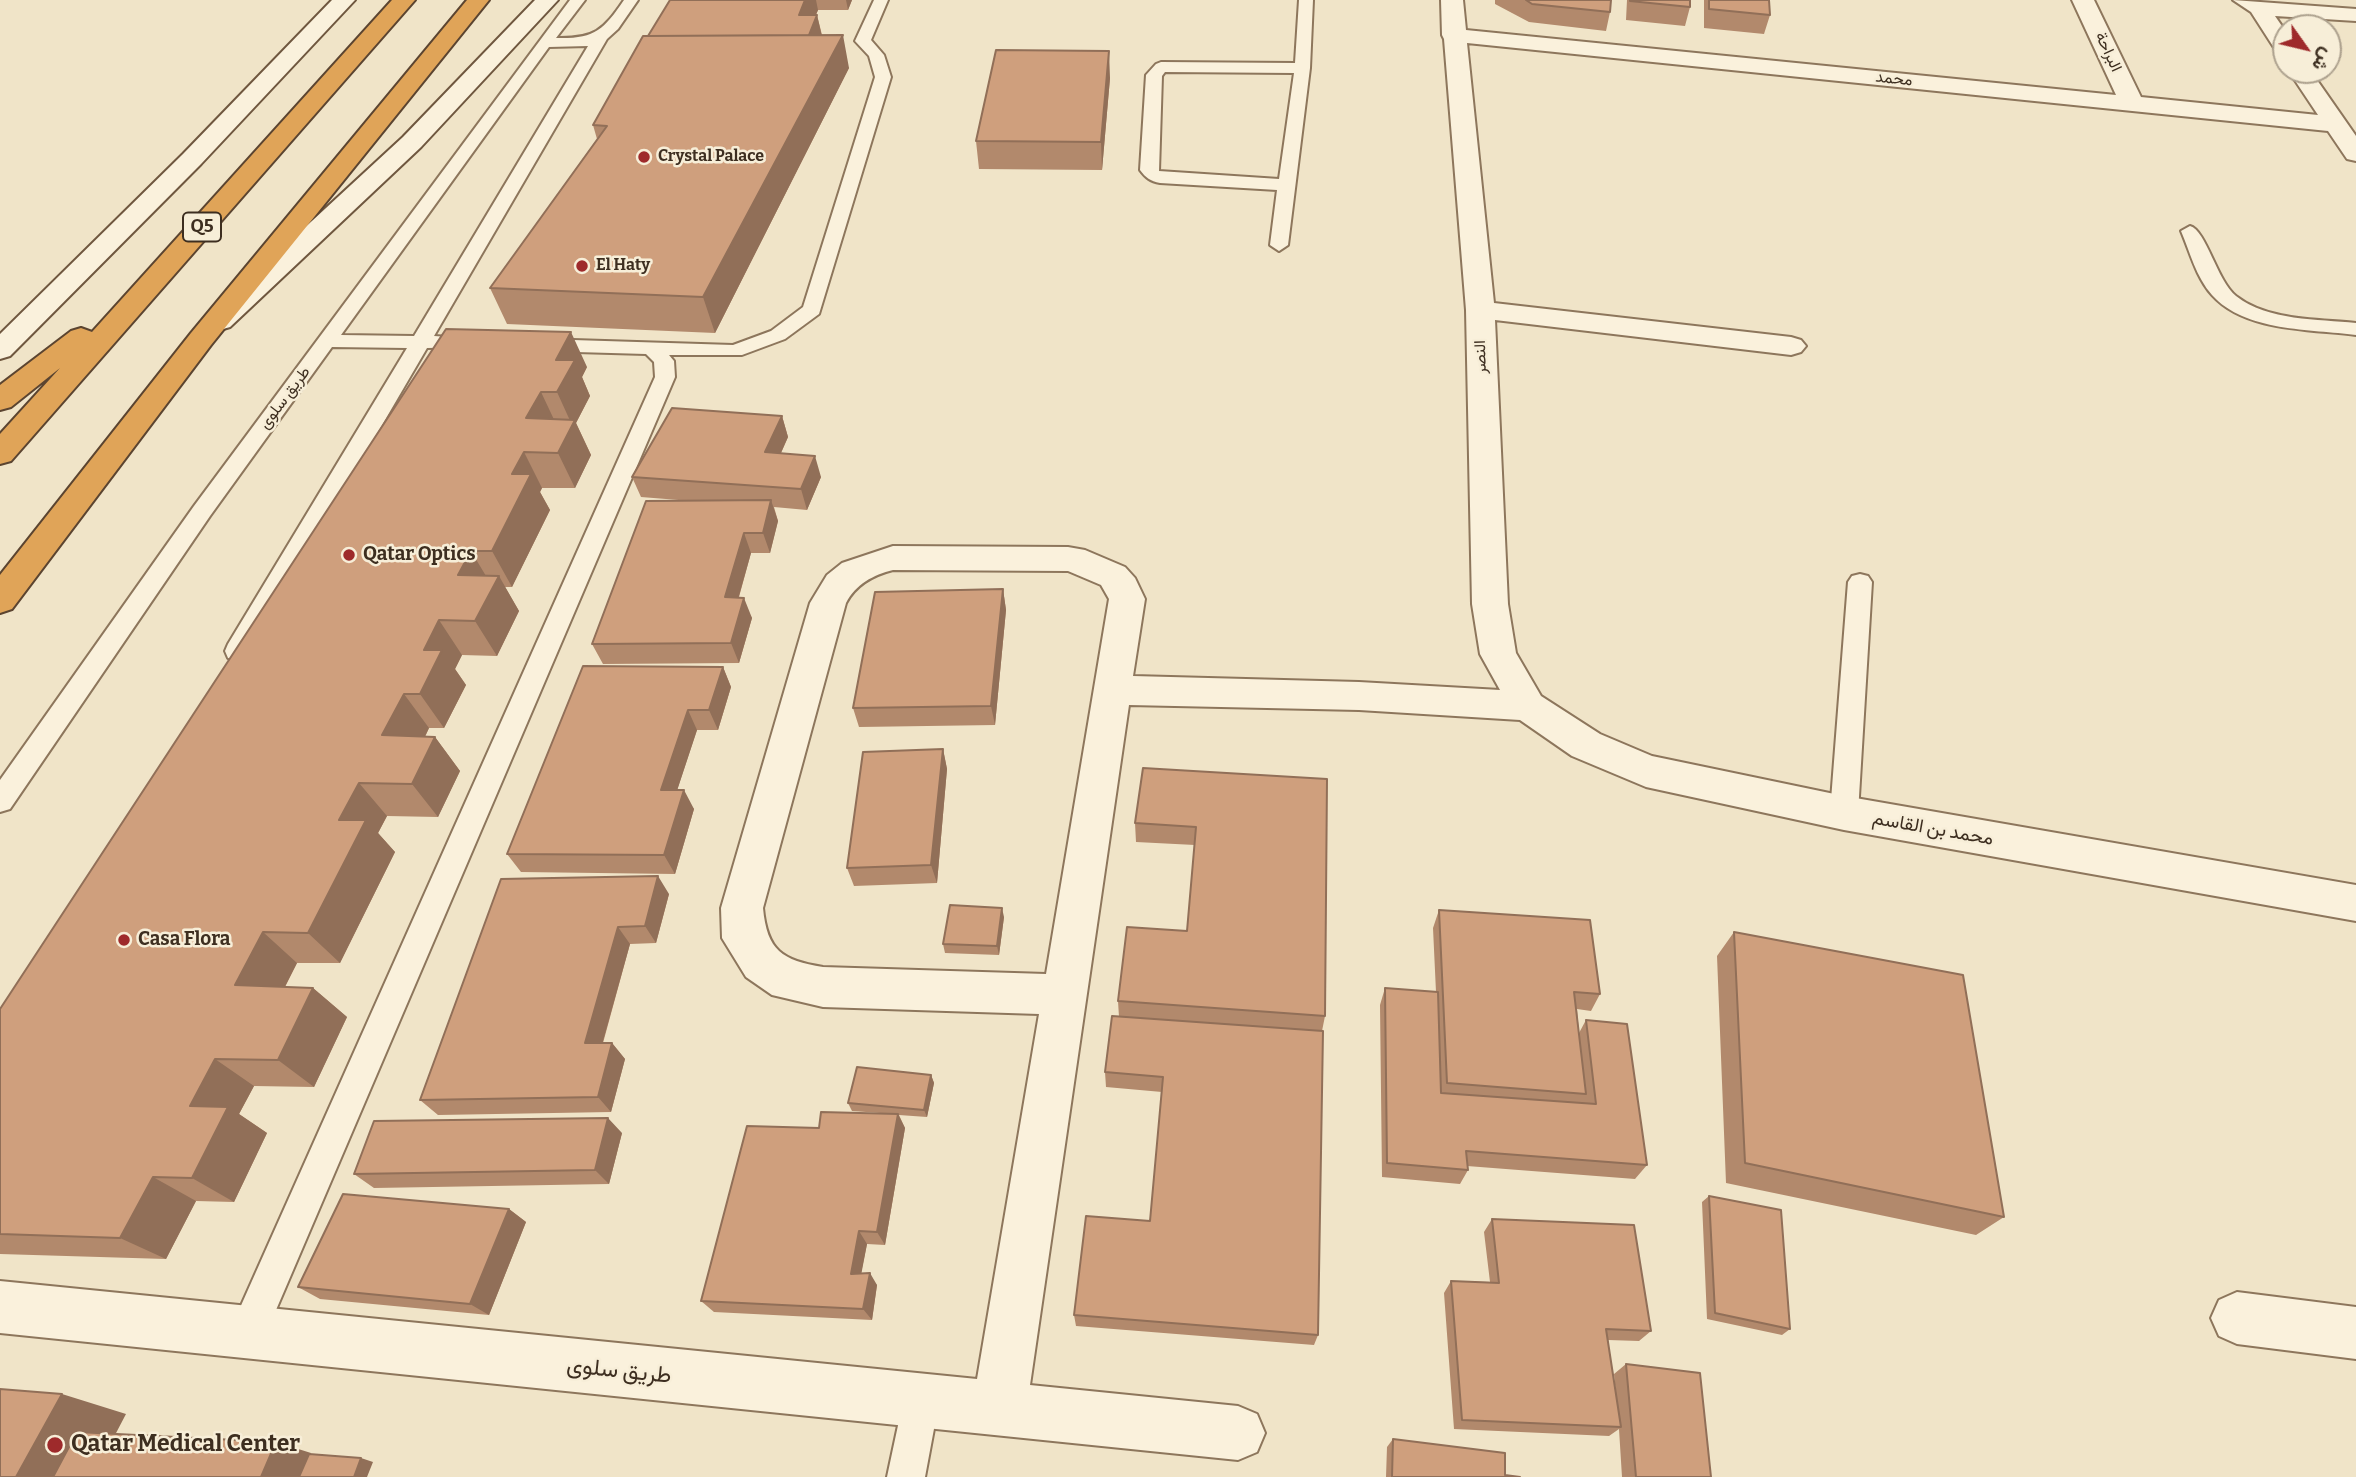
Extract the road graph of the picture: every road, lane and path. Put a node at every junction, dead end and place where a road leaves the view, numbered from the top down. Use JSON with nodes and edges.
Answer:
{"nodes":[{"id":1,"x":344,"y":0,"type":"edge"},
{"id":2,"x":404,"y":0,"type":"edge"},
{"id":3,"x":478,"y":0,"type":"edge"},
{"id":4,"x":547,"y":0,"type":"edge"},
{"id":5,"x":579,"y":0,"type":"edge"},
{"id":6,"x":631,"y":0,"type":"edge"},
{"id":7,"x":881,"y":0,"type":"edge"},
{"id":8,"x":1306,"y":0,"type":"edge"},
{"id":9,"x":1451,"y":0,"type":"edge"},
{"id":10,"x":2083,"y":0,"type":"edge"},
{"id":11,"x":2251,"y":4,"type":"edge"},
{"id":12,"x":2356,"y":15,"type":"edge"},
{"id":13,"x":2272,"y":32,"type":"edge"},
{"id":14,"x":1453,"y":35,"type":"junction"},
{"id":15,"x":600,"y":39,"type":"junction"},
{"id":16,"x":545,"y":42,"type":"junction"},
{"id":17,"x":1302,"y":68,"type":"junction"},
{"id":18,"x":2308,"y":84,"type":"edge"},
{"id":19,"x":2132,"y":103,"type":"junction"},
{"id":20,"x":2335,"y":124,"type":"junction"},
{"id":21,"x":2356,"y":154,"type":"edge"},
{"id":22,"x":1285,"y":184,"type":"junction"},
{"id":23,"x":2190,"y":231,"type":"dead end"},
{"id":24,"x":1279,"y":245,"type":"dead end"},
{"id":25,"x":157,"y":278,"type":"junction"},
{"id":26,"x":1480,"y":310,"type":"junction"},
{"id":27,"x":2356,"y":329,"type":"edge"},
{"id":28,"x":201,"y":339,"type":"junction"},
{"id":29,"x":326,"y":341,"type":"junction"},
{"id":30,"x":418,"y":342,"type":"junction"},
{"id":31,"x":1791,"y":346,"type":"dead end"},
{"id":32,"x":652,"y":348,"type":"junction"},
{"id":33,"x":0,"y":350,"type":"edge"},
{"id":34,"x":0,"y":400,"type":"edge"},
{"id":35,"x":0,"y":454,"type":"edge"},
{"id":36,"x":1860,"y":583,"type":"dead end"},
{"id":37,"x":0,"y":600,"type":"edge"},
{"id":38,"x":225,"y":671,"type":"edge"},
{"id":39,"x":1113,"y":690,"type":"junction"},
{"id":40,"x":1528,"y":706,"type":"junction"},
{"id":41,"x":0,"y":801,"type":"edge"},
{"id":42,"x":1844,"y":813,"type":"junction"},
{"id":43,"x":2356,"y":903,"type":"edge"},
{"id":44,"x":1063,"y":995,"type":"junction"},
{"id":45,"x":0,"y":1307,"type":"edge"},
{"id":46,"x":2237,"y":1318,"type":"dead end"},
{"id":47,"x":248,"y":1332,"type":"junction"},
{"id":48,"x":2356,"y":1333,"type":"edge"},
{"id":49,"x":921,"y":1402,"type":"junction"},
{"id":50,"x":999,"y":1410,"type":"junction"},
{"id":51,"x":1238,"y":1433,"type":"dead end"},
{"id":52,"x":906,"y":1477,"type":"edge"}],
"edges":[{"from":1,"to":33,"type":"street"},
{"from":2,"to":25,"type":"highway","number":"Q5"},
{"from":3,"to":28,"type":"highway"},
{"from":4,"to":28,"type":"street"},
{"from":5,"to":16,"type":"lane","name":"طريق سلوى"},
{"from":6,"to":15,"type":"lane"},
{"from":7,"to":32,"type":"lane"},
{"from":8,"to":17,"type":"lane"},
{"from":9,"to":14,"type":"street","name":"النصر"},
{"from":10,"to":19,"type":"street","name":"البراحة"},
{"from":11,"to":12,"type":"street"},
{"from":11,"to":13,"type":"street"},
{"from":14,"to":19,"type":"street","name":"محمد"},
{"from":14,"to":26,"type":"street","name":"النصر"},
{"from":15,"to":16,"type":"lane"},
{"from":15,"to":30,"type":"lane"},
{"from":16,"to":29,"type":"lane","name":"طريق سلوى"},
{"from":17,"to":22,"type":"lane"},
{"from":17,"to":22,"type":"lane"},
{"from":18,"to":20,"type":"street"},
{"from":19,"to":20,"type":"street","name":"محمد"},
{"from":20,"to":21,"type":"street"},
{"from":22,"to":24,"type":"lane"},
{"from":23,"to":27,"type":"lane"},
{"from":25,"to":34,"type":"highway"},
{"from":25,"to":35,"type":"highway","number":"Q5"},
{"from":26,"to":31,"type":"street"},
{"from":26,"to":40,"type":"street","name":"النصر"},
{"from":28,"to":37,"type":"highway"},
{"from":29,"to":30,"type":"lane"},
{"from":29,"to":41,"type":"lane","name":"طريق سلوى"},
{"from":30,"to":32,"type":"lane"},
{"from":30,"to":38,"type":"lane"},
{"from":32,"to":47,"type":"lane"},
{"from":36,"to":42,"type":"lane"},
{"from":39,"to":40,"type":"street"},
{"from":39,"to":44,"type":"street"},
{"from":39,"to":44,"type":"street"},
{"from":40,"to":42,"type":"street","name":"محمد بن القاسم"},
{"from":42,"to":43,"type":"street","name":"محمد بن القاسم"},
{"from":44,"to":50,"type":"street"},
{"from":45,"to":47,"type":"street","name":"طريق سلوى"},
{"from":46,"to":48,"type":"street"},
{"from":47,"to":49,"type":"street","name":"طريق سلوى"},
{"from":49,"to":50,"type":"street","name":"طريق سلوى"},
{"from":49,"to":52,"type":"lane"},
{"from":50,"to":51,"type":"street","name":"طريق سلوى"}]}
